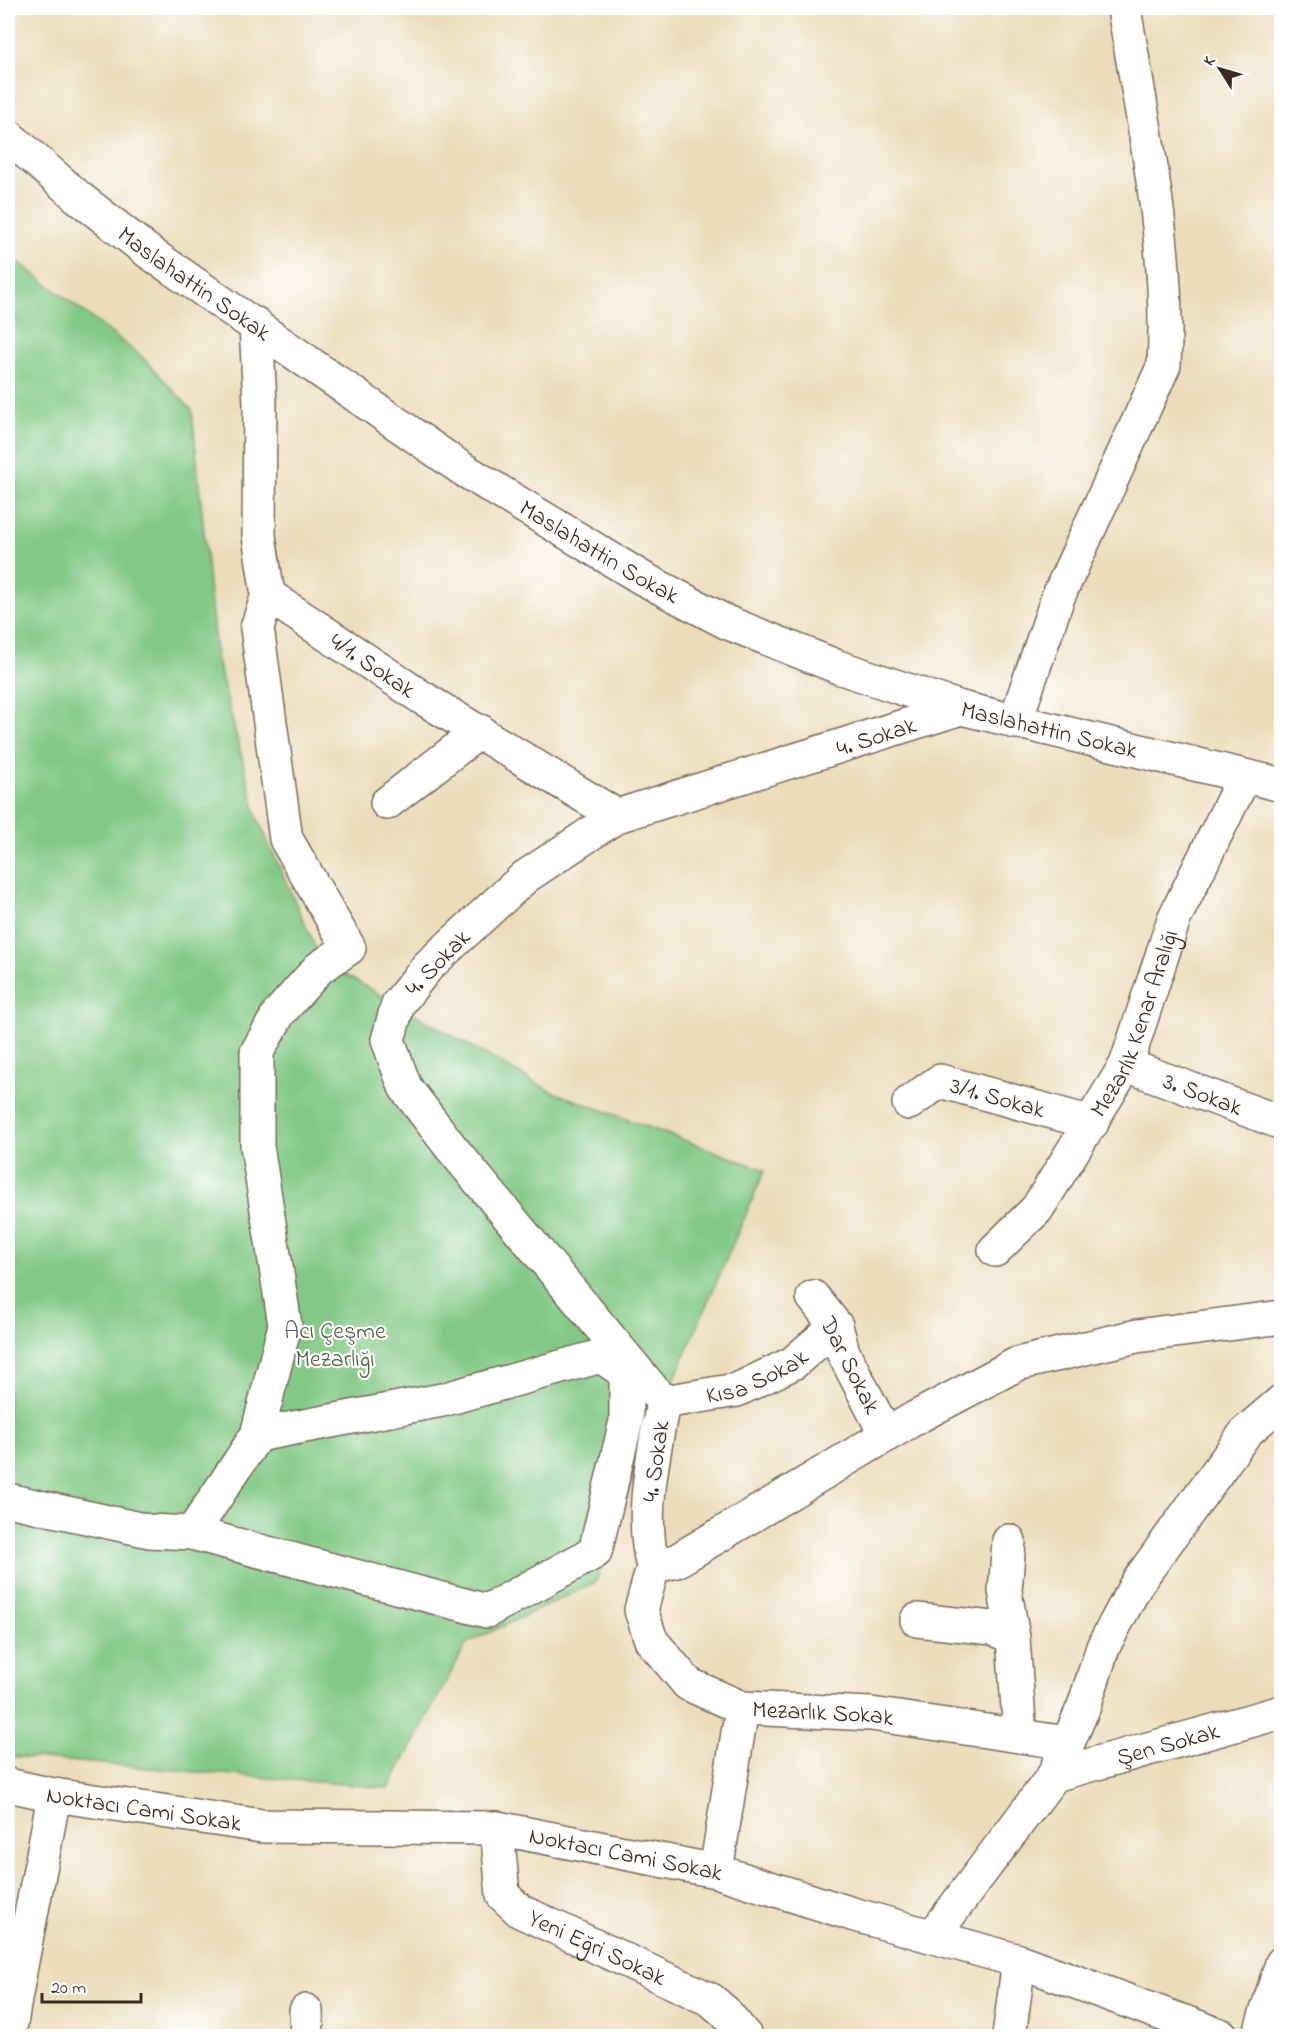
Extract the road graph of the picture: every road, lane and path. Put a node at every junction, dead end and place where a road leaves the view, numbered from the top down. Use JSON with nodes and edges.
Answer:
{"nodes":[{"id":1,"x":1124,"y":8,"type":"edge"},
{"id":2,"x":8,"y":136,"type":"edge"},
{"id":3,"x":256,"y":324,"type":"junction"},
{"id":4,"x":268,"y":595,"type":"junction"},
{"id":5,"x":960,"y":708,"type":"junction"},
{"id":6,"x":1015,"y":722,"type":"junction"},
{"id":7,"x":480,"y":731,"type":"junction"},
{"id":8,"x":1244,"y":777,"type":"junction"},
{"id":9,"x":1281,"y":785,"type":"edge"},
{"id":10,"x":387,"y":803,"type":"dead end"},
{"id":11,"x":617,"y":816,"type":"junction"},
{"id":12,"x":1126,"y":1065,"type":"junction"},
{"id":13,"x":909,"y":1103,"type":"dead end"},
{"id":14,"x":1092,"y":1123,"type":"junction"},
{"id":15,"x":1281,"y":1123,"type":"edge"},
{"id":16,"x":994,"y":1250,"type":"dead end"},
{"id":17,"x":813,"y":1297,"type":"dead end"},
{"id":18,"x":1281,"y":1317,"type":"edge"},
{"id":19,"x":836,"y":1326,"type":"junction"},
{"id":20,"x":1281,"y":1401,"type":"edge"},
{"id":21,"x":663,"y":1402,"type":"junction"},
{"id":22,"x":257,"y":1435,"type":"junction"},
{"id":23,"x":886,"y":1435,"type":"junction"},
{"id":24,"x":8,"y":1500,"type":"edge"},
{"id":25,"x":192,"y":1533,"type":"junction"},
{"id":26,"x":1009,"y":1541,"type":"dead end"},
{"id":27,"x":651,"y":1558,"type":"junction"},
{"id":28,"x":917,"y":1620,"type":"dead end"},
{"id":29,"x":1013,"y":1638,"type":"junction"},
{"id":30,"x":741,"y":1708,"type":"junction"},
{"id":31,"x":1281,"y":1712,"type":"edge"},
{"id":32,"x":1020,"y":1736,"type":"junction"},
{"id":33,"x":1067,"y":1743,"type":"junction"},
{"id":34,"x":1054,"y":1775,"type":"junction"},
{"id":35,"x":8,"y":1785,"type":"edge"},
{"id":36,"x":54,"y":1795,"type":"junction"},
{"id":37,"x":497,"y":1828,"type":"junction"},
{"id":38,"x":716,"y":1871,"type":"junction"},
{"id":39,"x":933,"y":1936,"type":"junction"},
{"id":40,"x":1019,"y":1961,"type":"junction"},
{"id":41,"x":1281,"y":1963,"type":"edge"},
{"id":42,"x":9,"y":2037,"type":"edge"},
{"id":43,"x":745,"y":2037,"type":"edge"},
{"id":44,"x":1009,"y":2037,"type":"edge"},
{"id":45,"x":1222,"y":2037,"type":"edge"},
{"id":46,"x":1259,"y":2037,"type":"edge"}],
"edges":[{"from":1,"to":6,"type":"street"},
{"from":2,"to":3,"type":"street","name":"Maslahattin Sokak"},
{"from":3,"to":4,"type":"street"},
{"from":3,"to":5,"type":"street","name":"Maslahattin Sokak"},
{"from":4,"to":7,"type":"street","name":"4/1. Sokak"},
{"from":4,"to":22,"type":"street"},
{"from":5,"to":6,"type":"street","name":"Maslahattin Sokak"},
{"from":5,"to":11,"type":"street","name":"4. Sokak"},
{"from":6,"to":8,"type":"street","name":"Maslahattin Sokak"},
{"from":7,"to":10,"type":"street"},
{"from":7,"to":11,"type":"street","name":"4/1. Sokak"},
{"from":8,"to":9,"type":"street","name":"Maslahattin Sokak"},
{"from":8,"to":12,"type":"street","name":"Mezarlık Kenar Aralığı"},
{"from":11,"to":21,"type":"street","name":"4. Sokak"},
{"from":12,"to":14,"type":"street","name":"Mezarlık Kenar Aralığı"},
{"from":12,"to":15,"type":"street","name":"3. Sokak"},
{"from":13,"to":14,"type":"street","name":"3/1. Sokak"},
{"from":14,"to":16,"type":"street","name":"Mezarlık Kenar Aralığı"},
{"from":17,"to":19,"type":"street","name":"Dar Sokak"},
{"from":18,"to":23,"type":"street"},
{"from":19,"to":21,"type":"street","name":"Kısa Sokak"},
{"from":19,"to":23,"type":"street","name":"Dar Sokak"},
{"from":20,"to":33,"type":"street"},
{"from":21,"to":27,"type":"street","name":"4. Sokak"},
{"from":22,"to":25,"type":"street"},
{"from":22,"to":25,"type":"street"},
{"from":23,"to":27,"type":"street"},
{"from":24,"to":25,"type":"street"},
{"from":26,"to":29,"type":"street"},
{"from":27,"to":30,"type":"street","name":"4. Sokak"},
{"from":28,"to":29,"type":"street"},
{"from":29,"to":32,"type":"street"},
{"from":30,"to":32,"type":"street","name":"Mezarlık Sokak"},
{"from":30,"to":38,"type":"street","name":"Mezarlık Sokak"},
{"from":31,"to":34,"type":"street","name":"Şen Sokak"},
{"from":32,"to":33,"type":"street","name":"Mezarlık Sokak"},
{"from":33,"to":34,"type":"street"},
{"from":34,"to":39,"type":"street"},
{"from":35,"to":36,"type":"street","name":"Noktacı Cami Sokak"},
{"from":36,"to":37,"type":"street","name":"Noktacı Cami Sokak"},
{"from":36,"to":42,"type":"street"},
{"from":37,"to":38,"type":"street","name":"Noktacı Cami Sokak"},
{"from":37,"to":43,"type":"street","name":"Yeni Eğri Sokak"},
{"from":38,"to":39,"type":"street","name":"Noktacı Cami Sokak"},
{"from":39,"to":40,"type":"street","name":"Noktacı Cami Sokak"},
{"from":40,"to":44,"type":"street"},
{"from":40,"to":45,"type":"street","name":"Noktacı Cami Sokak"},
{"from":41,"to":46,"type":"street"}]}
